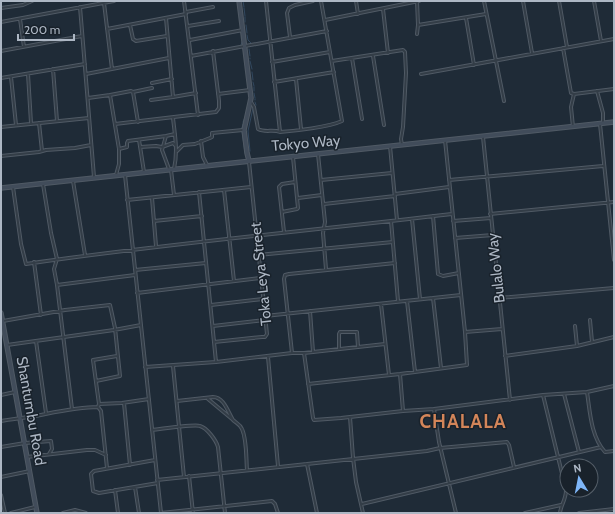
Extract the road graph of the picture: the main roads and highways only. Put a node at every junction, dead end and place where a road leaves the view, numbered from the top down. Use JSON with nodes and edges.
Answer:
{"nodes":[{"id":1,"x":241,"y":1,"type":"edge"},
{"id":2,"x":246,"y":46,"type":"junction"},
{"id":3,"x":252,"y":102,"type":"junction"},
{"id":4,"x":614,"y":122,"type":"edge"},
{"id":5,"x":248,"y":154,"type":"junction"},
{"id":6,"x":256,"y":160,"type":"junction"},
{"id":7,"x":249,"y":161,"type":"junction"},
{"id":8,"x":243,"y":162,"type":"junction"},
{"id":9,"x":1,"y":188,"type":"edge"},
{"id":10,"x":1,"y":313,"type":"edge"},
{"id":11,"x":3,"y":336,"type":"edge"},
{"id":12,"x":37,"y":513,"type":"edge"}],
"edges":[{"from":1,"to":2,"type":"main road"},
{"from":1,"to":2,"type":"main road"},
{"from":2,"to":3,"type":"main road"},
{"from":2,"to":3,"type":"main road"},
{"from":3,"to":5,"type":"main road"},
{"from":3,"to":5,"type":"main road"},
{"from":4,"to":6,"type":"main road","name":"Tokyo Way"},
{"from":5,"to":6,"type":"main road"},
{"from":5,"to":7,"type":"main road"},
{"from":5,"to":8,"type":"main road"},
{"from":6,"to":7,"type":"main road","name":"Tokyo Way"},
{"from":7,"to":8,"type":"main road","name":"Tokyo Way"},
{"from":8,"to":9,"type":"main road","name":"Tokyo Way"},
{"from":10,"to":11,"type":"main road","name":"Shantumbu Road"},
{"from":11,"to":12,"type":"main road","name":"Shantumbu Road"}]}
